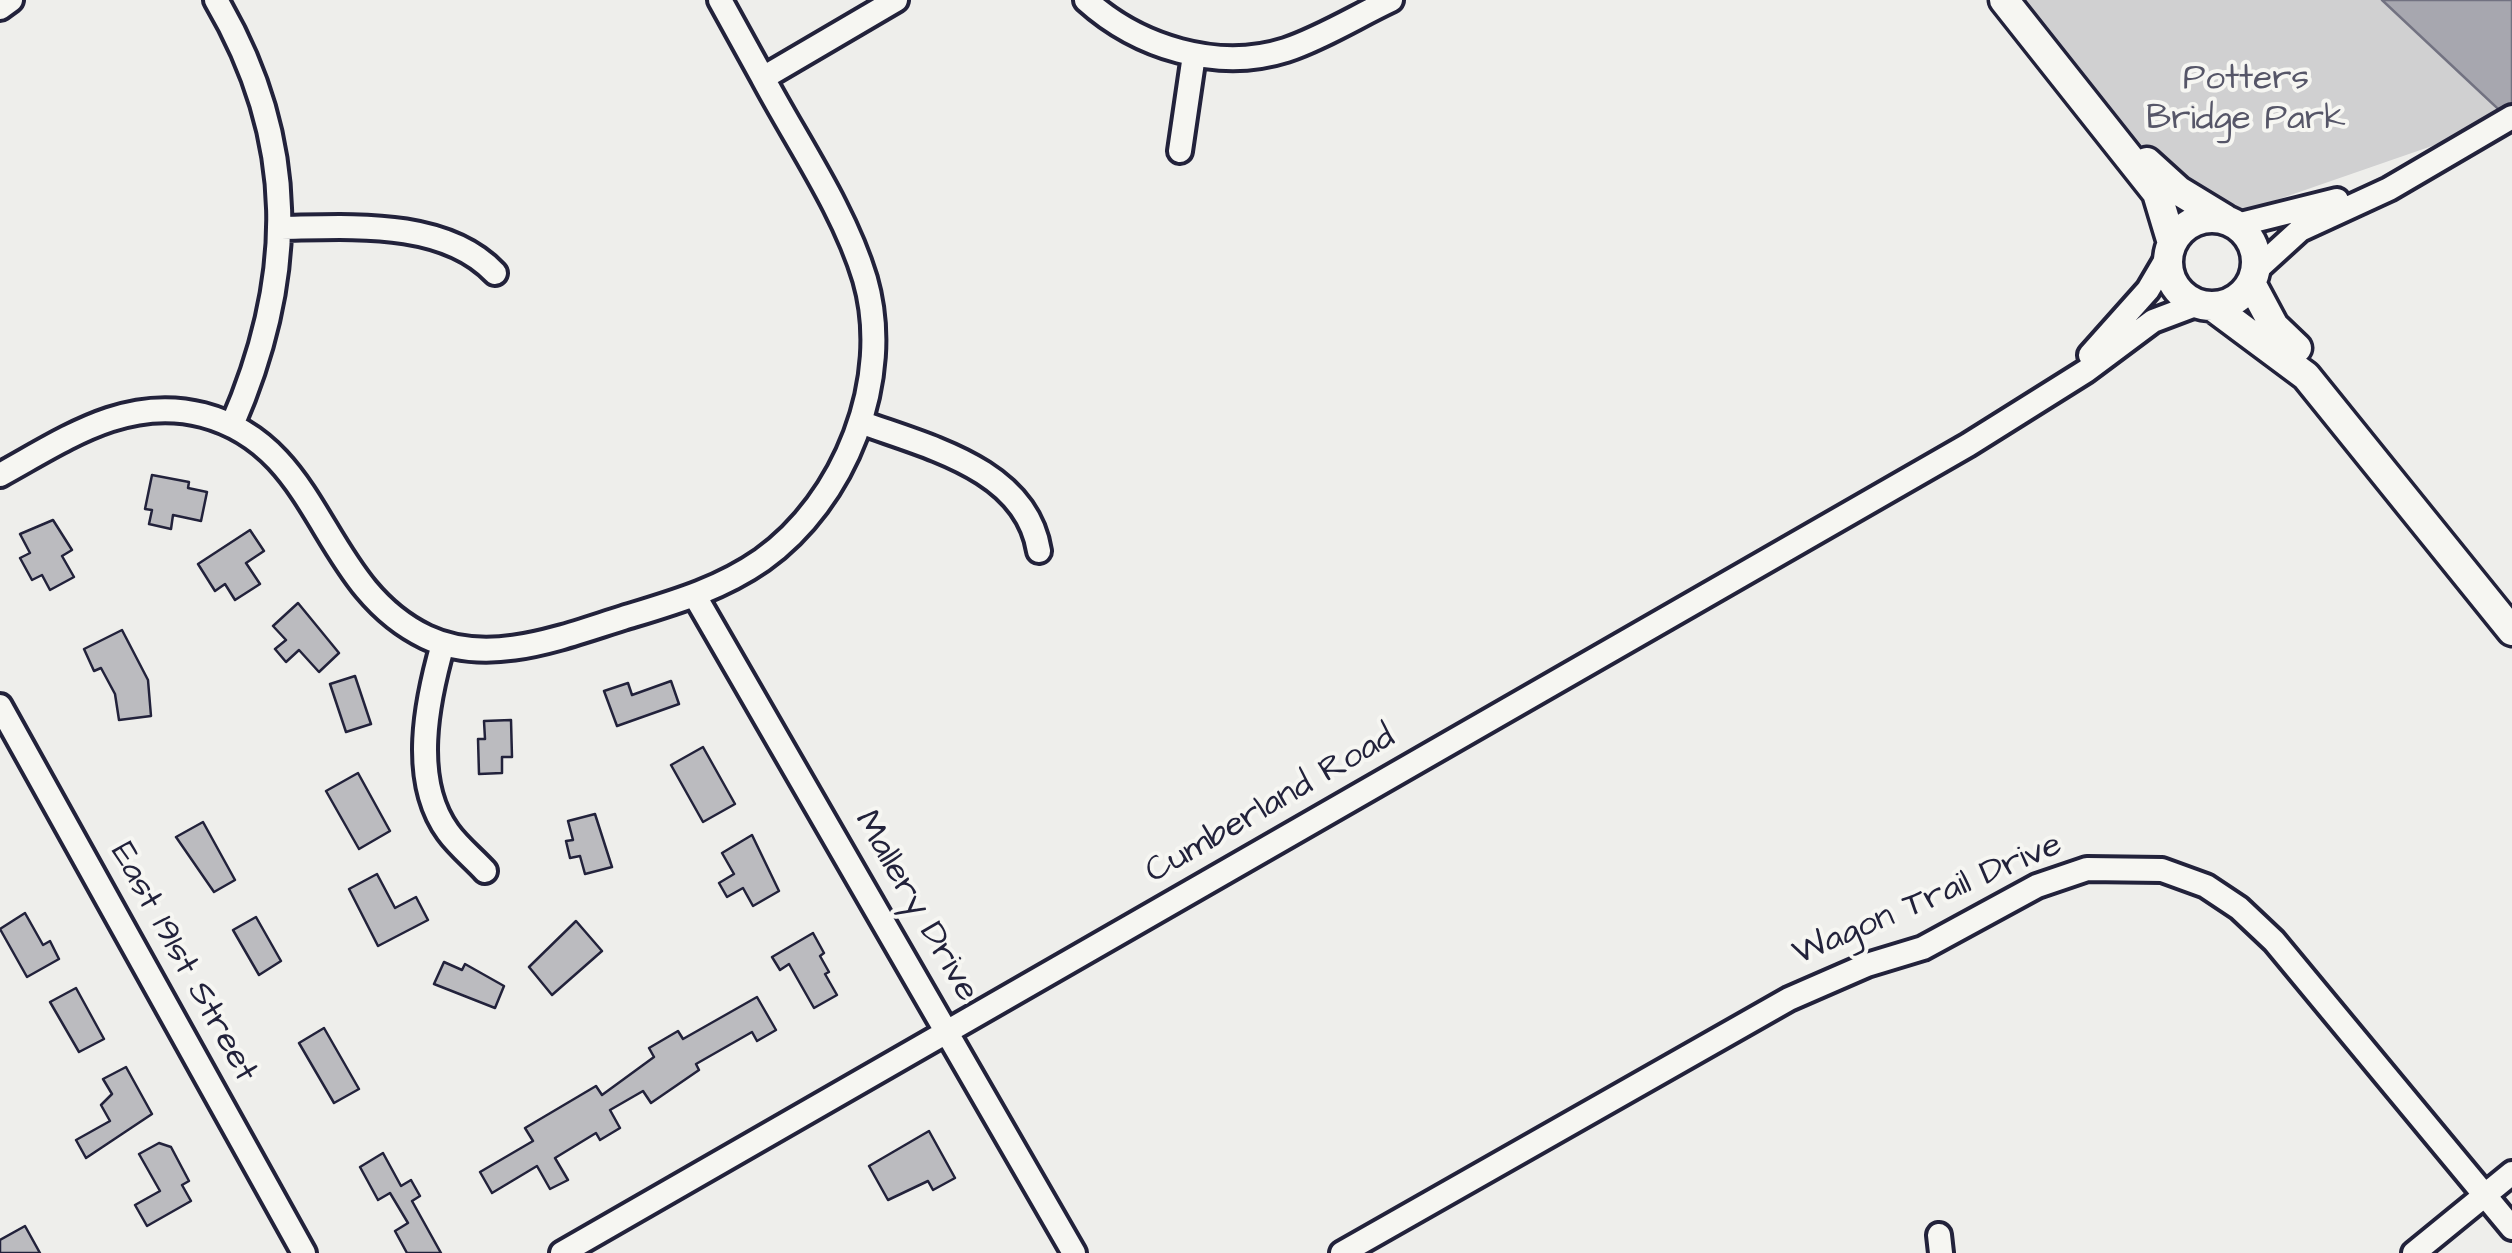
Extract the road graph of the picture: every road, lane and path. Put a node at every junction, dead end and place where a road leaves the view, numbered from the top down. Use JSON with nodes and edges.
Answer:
{"nodes":[{"id":1,"x":11,"y":0,"type":"edge"},
{"id":2,"x":216,"y":0,"type":"edge"},
{"id":3,"x":720,"y":0,"type":"edge"},
{"id":4,"x":896,"y":0,"type":"edge"},
{"id":5,"x":1086,"y":0,"type":"edge"},
{"id":6,"x":1391,"y":0,"type":"edge"},
{"id":7,"x":2004,"y":0,"type":"edge"},
{"id":8,"x":0,"y":8,"type":"edge"},
{"id":9,"x":1194,"y":55,"type":"junction"},
{"id":10,"x":762,"y":78,"type":"junction"},
{"id":11,"x":2512,"y":117,"type":"edge"},
{"id":12,"x":2106,"y":124,"type":"junction"},
{"id":13,"x":1180,"y":151,"type":"dead end"},
{"id":14,"x":2389,"y":190,"type":"junction"},
{"id":15,"x":2231,"y":222,"type":"junction"},
{"id":16,"x":281,"y":228,"type":"junction"},
{"id":17,"x":2170,"y":250,"type":"junction"},
{"id":18,"x":494,"y":273,"type":"dead end"},
{"id":19,"x":2253,"y":277,"type":"junction"},
{"id":20,"x":2205,"y":305,"type":"junction"},
{"id":21,"x":2014,"y":417,"type":"junction"},
{"id":22,"x":860,"y":422,"type":"junction"},
{"id":23,"x":232,"y":425,"type":"junction"},
{"id":24,"x":0,"y":476,"type":"edge"},
{"id":25,"x":2398,"y":492,"type":"junction"},
{"id":26,"x":1039,"y":551,"type":"dead end"},
{"id":27,"x":695,"y":596,"type":"junction"},
{"id":28,"x":2512,"y":631,"type":"edge"},
{"id":29,"x":443,"y":644,"type":"junction"},
{"id":30,"x":0,"y":706,"type":"edge"},
{"id":31,"x":485,"y":871,"type":"dead end"},
{"id":32,"x":948,"y":1035,"type":"junction"},
{"id":33,"x":2512,"y":1173,"type":"edge"},
{"id":34,"x":2486,"y":1194,"type":"junction"},
{"id":35,"x":2512,"y":1228,"type":"edge"},
{"id":36,"x":304,"y":1253,"type":"edge"},
{"id":37,"x":562,"y":1253,"type":"edge"},
{"id":38,"x":1074,"y":1253,"type":"edge"},
{"id":39,"x":1342,"y":1253,"type":"edge"},
{"id":40,"x":2414,"y":1253,"type":"edge"}],
"edges":[{"from":1,"to":8,"type":"street"},
{"from":2,"to":16,"type":"street"},
{"from":3,"to":10,"type":"street"},
{"from":4,"to":10,"type":"street"},
{"from":5,"to":9,"type":"street"},
{"from":6,"to":9,"type":"street"},
{"from":7,"to":12,"type":"main road"},
{"from":9,"to":13,"type":"street"},
{"from":10,"to":22,"type":"street"},
{"from":11,"to":14,"type":"street"},
{"from":12,"to":15,"type":"main road"},
{"from":12,"to":17,"type":"main road"},
{"from":14,"to":15,"type":"street"},
{"from":14,"to":19,"type":"street"},
{"from":15,"to":17,"type":"main road"},
{"from":15,"to":19,"type":"main road"},
{"from":16,"to":18,"type":"street"},
{"from":16,"to":23,"type":"street"},
{"from":17,"to":20,"type":"main road"},
{"from":17,"to":21,"type":"street","name":"Cumberland Road"},
{"from":19,"to":20,"type":"main road"},
{"from":19,"to":25,"type":"main road"},
{"from":20,"to":21,"type":"street","name":"Cumberland Road"},
{"from":20,"to":25,"type":"main road"},
{"from":21,"to":32,"type":"street","name":"Cumberland Road"},
{"from":22,"to":26,"type":"street"},
{"from":22,"to":27,"type":"street"},
{"from":23,"to":24,"type":"street"},
{"from":23,"to":29,"type":"street"},
{"from":25,"to":28,"type":"main road"},
{"from":27,"to":29,"type":"street"},
{"from":27,"to":32,"type":"street","name":"Mallery Drive"},
{"from":29,"to":31,"type":"street"},
{"from":30,"to":36,"type":"street","name":"East 191st Street"},
{"from":32,"to":37,"type":"street","name":"Cumberland Road"},
{"from":32,"to":38,"type":"street","name":"Mallery Drive"},
{"from":33,"to":34,"type":"street"},
{"from":34,"to":35,"type":"street","name":"Wagon Trail Drive"},
{"from":34,"to":39,"type":"street","name":"Wagon Trail Drive"},
{"from":34,"to":40,"type":"street"}]}
